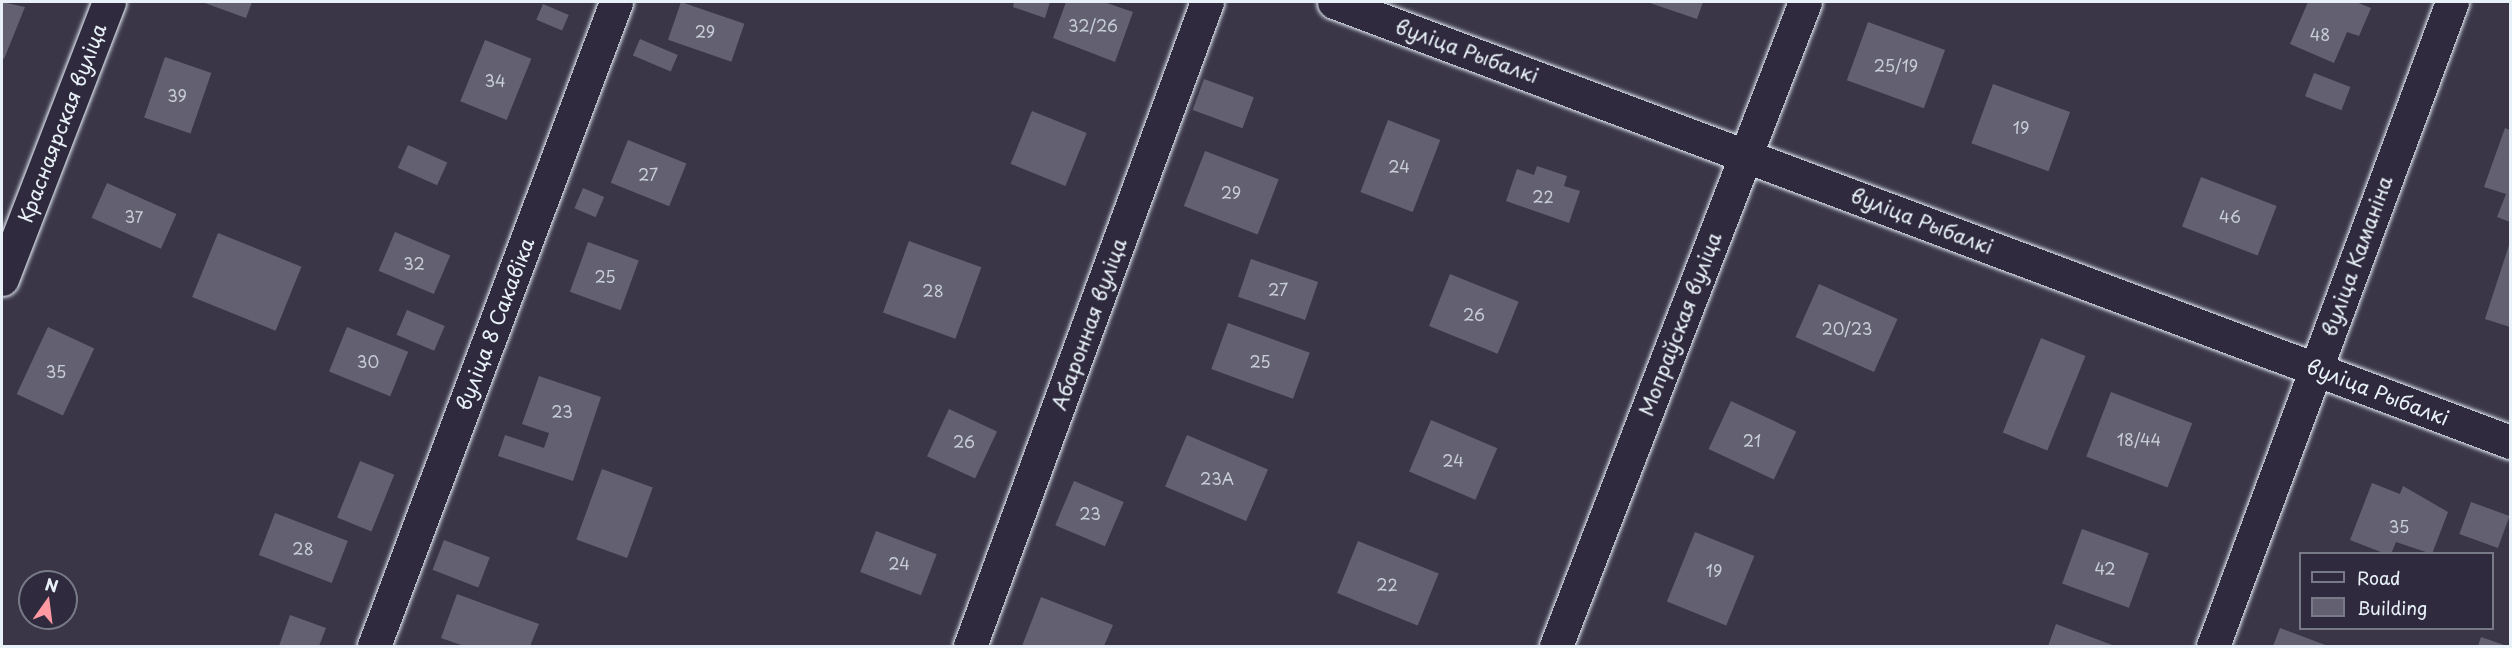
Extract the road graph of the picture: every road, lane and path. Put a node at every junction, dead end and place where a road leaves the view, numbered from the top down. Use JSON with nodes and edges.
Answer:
{"nodes":[{"id":1,"x":110,"y":2,"type":"edge"},
{"id":2,"x":616,"y":2,"type":"edge"},
{"id":3,"x":1207,"y":2,"type":"edge"},
{"id":4,"x":1334,"y":2,"type":"edge"},
{"id":5,"x":1805,"y":2,"type":"edge"},
{"id":6,"x":2452,"y":2,"type":"edge"},
{"id":7,"x":1745,"y":155,"type":"junction"},
{"id":8,"x":2,"y":279,"type":"edge"},
{"id":9,"x":2315,"y":369,"type":"junction"},
{"id":10,"x":2511,"y":442,"type":"edge"},
{"id":11,"x":374,"y":646,"type":"edge"},
{"id":12,"x":970,"y":646,"type":"edge"},
{"id":13,"x":1556,"y":646,"type":"edge"},
{"id":14,"x":2213,"y":646,"type":"edge"}],
"edges":[{"from":1,"to":8,"type":"street","name":"Краснаярская вуліца"},
{"from":2,"to":11,"type":"street","name":"вуліца 8 Сакавіка"},
{"from":3,"to":12,"type":"street","name":"Абаронная вуліца"},
{"from":4,"to":7,"type":"street","name":"вуліца Рыбалкі"},
{"from":5,"to":7,"type":"street","name":"Мопраўская вуліца"},
{"from":6,"to":9,"type":"street","name":"вуліца Каманіна"},
{"from":7,"to":9,"type":"street","name":"вуліца Рыбалкі"},
{"from":7,"to":13,"type":"street","name":"Мопраўская вуліца"},
{"from":9,"to":10,"type":"street","name":"вуліца Рыбалкі"},
{"from":9,"to":14,"type":"street","name":"вуліца Каманіна"}]}
